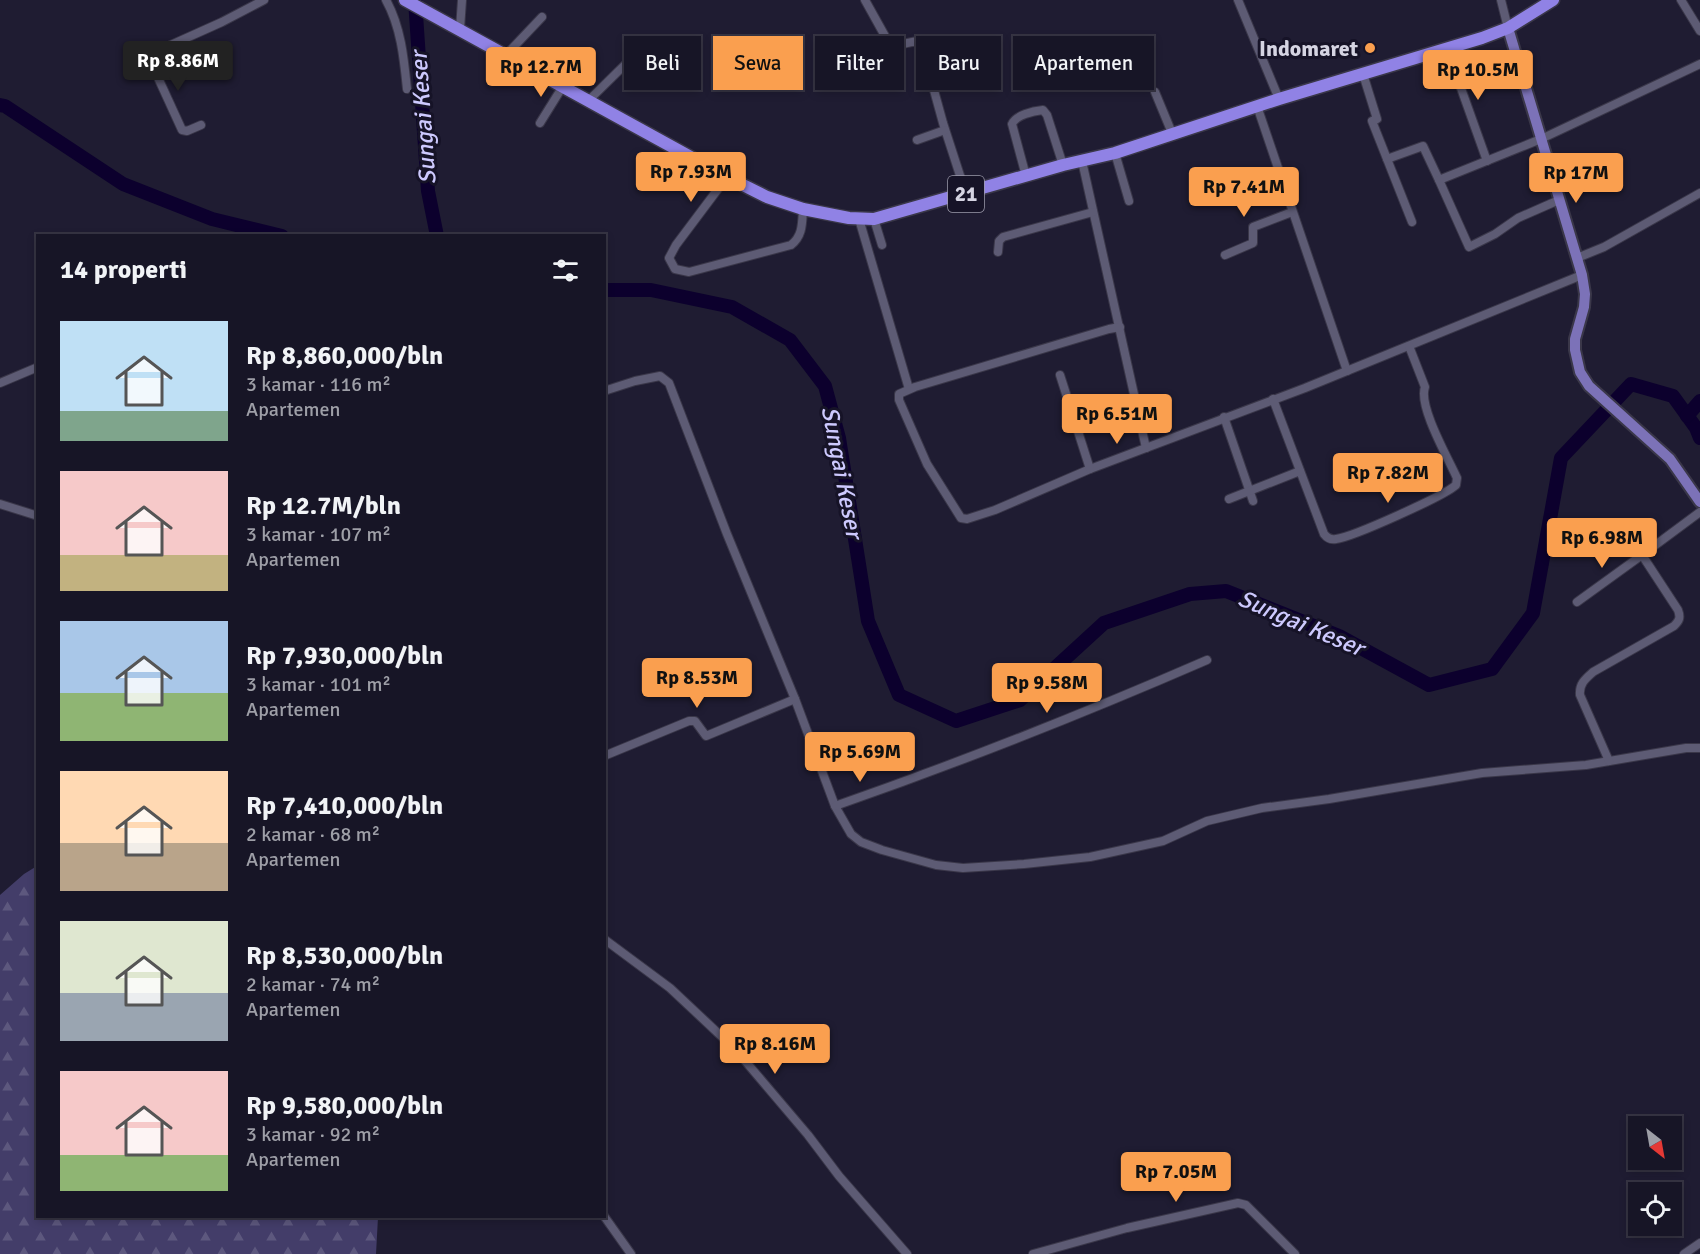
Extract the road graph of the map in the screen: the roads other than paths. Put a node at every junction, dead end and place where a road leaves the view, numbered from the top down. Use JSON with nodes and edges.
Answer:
{"nodes":[{"id":1,"x":264,"y":0,"type":"edge"},
{"id":2,"x":386,"y":0,"type":"edge"},
{"id":3,"x":405,"y":0,"type":"edge"},
{"id":4,"x":462,"y":0,"type":"edge"},
{"id":5,"x":866,"y":0,"type":"edge"},
{"id":6,"x":1238,"y":0,"type":"edge"},
{"id":7,"x":1500,"y":0,"type":"edge"},
{"id":8,"x":1553,"y":0,"type":"edge"},
{"id":9,"x":1681,"y":0,"type":"edge"},
{"id":10,"x":542,"y":17,"type":"dead end"},
{"id":11,"x":455,"y":26,"type":"junction"},
{"id":12,"x":1508,"y":28,"type":"junction"},
{"id":13,"x":1700,"y":31,"type":"edge"},
{"id":14,"x":1446,"y":49,"type":"junction"},
{"id":15,"x":506,"y":54,"type":"junction"},
{"id":16,"x":1700,"y":64,"type":"edge"},
{"id":17,"x":624,"y":66,"type":"edge"},
{"id":18,"x":1363,"y":74,"type":"junction"},
{"id":19,"x":563,"y":86,"type":"junction"},
{"id":20,"x":407,"y":89,"type":"dead end"},
{"id":21,"x":1155,"y":92,"type":"dead end"},
{"id":22,"x":1279,"y":99,"type":"junction"},
{"id":23,"x":589,"y":100,"type":"junction"},
{"id":24,"x":1257,"y":106,"type":"junction"},
{"id":25,"x":540,"y":123,"type":"dead end"},
{"id":26,"x":201,"y":125,"type":"dead end"},
{"id":27,"x":945,"y":130,"type":"junction"},
{"id":28,"x":1172,"y":133,"type":"junction"},
{"id":29,"x":1541,"y":139,"type":"junction"},
{"id":30,"x":917,"y":140,"type":"dead end"},
{"id":31,"x":1115,"y":153,"type":"junction"},
{"id":32,"x":1387,"y":159,"type":"junction"},
{"id":33,"x":1487,"y":160,"type":"junction"},
{"id":34,"x":1082,"y":161,"type":"junction"},
{"id":35,"x":1063,"y":165,"type":"junction"},
{"id":36,"x":1026,"y":176,"type":"junction"},
{"id":37,"x":727,"y":177,"type":"junction"},
{"id":38,"x":1439,"y":180,"type":"junction"},
{"id":39,"x":1700,"y":193,"type":"edge"},
{"id":40,"x":966,"y":194,"type":"junction"},
{"id":41,"x":1559,"y":200,"type":"junction"},
{"id":42,"x":1129,"y":201,"type":"dead end"},
{"id":43,"x":803,"y":210,"type":"junction"},
{"id":44,"x":1093,"y":212,"type":"junction"},
{"id":45,"x":1292,"y":212,"type":"junction"},
{"id":46,"x":859,"y":219,"type":"junction"},
{"id":47,"x":874,"y":219,"type":"junction"},
{"id":48,"x":1412,"y":222,"type":"dead end"},
{"id":49,"x":882,"y":245,"type":"dead end"},
{"id":50,"x":998,"y":252,"type":"dead end"},
{"id":51,"x":1225,"y":255,"type":"dead end"},
{"id":52,"x":1577,"y":258,"type":"junction"},
{"id":53,"x":1582,"y":275,"type":"junction"},
{"id":54,"x":1120,"y":327,"type":"junction"},
{"id":55,"x":1409,"y":346,"type":"junction"},
{"id":56,"x":36,"y":368,"type":"edge"},
{"id":57,"x":1347,"y":371,"type":"junction"},
{"id":58,"x":1060,"y":375,"type":"dead end"},
{"id":59,"x":0,"y":383,"type":"edge"},
{"id":60,"x":909,"y":389,"type":"junction"},
{"id":61,"x":606,"y":390,"type":"edge"},
{"id":62,"x":1273,"y":399,"type":"junction"},
{"id":63,"x":1224,"y":417,"type":"junction"},
{"id":64,"x":1146,"y":448,"type":"junction"},
{"id":65,"x":1090,"y":469,"type":"junction"},
{"id":66,"x":1300,"y":471,"type":"junction"},
{"id":67,"x":1250,"y":491,"type":"junction"},
{"id":68,"x":1229,"y":499,"type":"dead end"},
{"id":69,"x":1253,"y":501,"type":"dead end"},
{"id":70,"x":1700,"y":502,"type":"edge"},
{"id":71,"x":0,"y":504,"type":"edge"},
{"id":72,"x":1700,"y":512,"type":"edge"},
{"id":73,"x":36,"y":515,"type":"edge"},
{"id":74,"x":1642,"y":555,"type":"junction"},
{"id":75,"x":1577,"y":602,"type":"dead end"},
{"id":76,"x":1207,"y":660,"type":"dead end"},
{"id":77,"x":795,"y":699,"type":"junction"},
{"id":78,"x":1700,"y":748,"type":"edge"},
{"id":79,"x":606,"y":755,"type":"edge"},
{"id":80,"x":1610,"y":761,"type":"junction"},
{"id":81,"x":835,"y":806,"type":"junction"},
{"id":82,"x":606,"y":940,"type":"edge"},
{"id":83,"x":605,"y":1218,"type":"edge"},
{"id":84,"x":1700,"y":1243,"type":"edge"},
{"id":85,"x":631,"y":1254,"type":"edge"},
{"id":86,"x":907,"y":1254,"type":"edge"},
{"id":87,"x":1034,"y":1254,"type":"edge"},
{"id":88,"x":1295,"y":1254,"type":"edge"},
{"id":89,"x":1684,"y":1254,"type":"edge"}],
"edges":[{"from":1,"to":26,"type":"street"},
{"from":2,"to":20,"type":"street"},
{"from":3,"to":11,"type":"highway","number":"21"},
{"from":4,"to":11,"type":"street"},
{"from":5,"to":27,"type":"street"},
{"from":6,"to":22,"type":"street"},
{"from":7,"to":12,"type":"street"},
{"from":8,"to":12,"type":"highway","number":"21"},
{"from":9,"to":13,"type":"street"},
{"from":10,"to":15,"type":"street"},
{"from":11,"to":15,"type":"highway","number":"21"},
{"from":12,"to":14,"type":"highway","number":"21"},
{"from":12,"to":29,"type":"main road"},
{"from":14,"to":18,"type":"highway","number":"21"},
{"from":14,"to":33,"type":"street"},
{"from":15,"to":19,"type":"highway","number":"21"},
{"from":16,"to":29,"type":"street"},
{"from":17,"to":23,"type":"street"},
{"from":18,"to":22,"type":"highway","number":"21"},
{"from":18,"to":32,"type":"street"},
{"from":19,"to":23,"type":"highway","number":"21"},
{"from":19,"to":25,"type":"street"},
{"from":21,"to":28,"type":"street"},
{"from":22,"to":24,"type":"highway","number":"21"},
{"from":23,"to":37,"type":"highway","number":"21"},
{"from":24,"to":28,"type":"highway","number":"21"},
{"from":24,"to":45,"type":"street"},
{"from":27,"to":30,"type":"street"},
{"from":27,"to":40,"type":"street"},
{"from":28,"to":31,"type":"highway","number":"21"},
{"from":29,"to":33,"type":"street"},
{"from":29,"to":41,"type":"main road"},
{"from":31,"to":34,"type":"highway","number":"21"},
{"from":31,"to":42,"type":"street"},
{"from":32,"to":38,"type":"street"},
{"from":32,"to":48,"type":"street"},
{"from":33,"to":38,"type":"street"},
{"from":34,"to":35,"type":"highway","number":"21"},
{"from":34,"to":44,"type":"street"},
{"from":35,"to":36,"type":"highway","number":"21"},
{"from":35,"to":36,"type":"street"},
{"from":36,"to":40,"type":"highway","number":"21"},
{"from":37,"to":43,"type":"highway","number":"21"},
{"from":37,"to":43,"type":"street"},
{"from":38,"to":41,"type":"street"},
{"from":39,"to":52,"type":"street"},
{"from":40,"to":47,"type":"highway","number":"21"},
{"from":41,"to":52,"type":"main road"},
{"from":43,"to":46,"type":"highway","number":"21"},
{"from":44,"to":50,"type":"street"},
{"from":44,"to":54,"type":"street"},
{"from":45,"to":51,"type":"street"},
{"from":45,"to":57,"type":"street"},
{"from":46,"to":47,"type":"highway","number":"21"},
{"from":46,"to":60,"type":"street"},
{"from":47,"to":49,"type":"street"},
{"from":52,"to":53,"type":"main road"},
{"from":53,"to":55,"type":"street"},
{"from":53,"to":70,"type":"main road"},
{"from":54,"to":60,"type":"street"},
{"from":54,"to":64,"type":"street"},
{"from":55,"to":57,"type":"street"},
{"from":55,"to":66,"type":"street"},
{"from":56,"to":59,"type":"street"},
{"from":57,"to":62,"type":"street"},
{"from":58,"to":65,"type":"street"},
{"from":60,"to":65,"type":"street"},
{"from":61,"to":77,"type":"street"},
{"from":62,"to":63,"type":"street"},
{"from":62,"to":66,"type":"street"},
{"from":63,"to":64,"type":"street"},
{"from":63,"to":67,"type":"street"},
{"from":64,"to":65,"type":"street"},
{"from":66,"to":67,"type":"street"},
{"from":67,"to":68,"type":"street"},
{"from":67,"to":69,"type":"street"},
{"from":71,"to":73,"type":"street"},
{"from":72,"to":74,"type":"street"},
{"from":74,"to":75,"type":"street"},
{"from":74,"to":80,"type":"street"},
{"from":76,"to":81,"type":"street"},
{"from":77,"to":79,"type":"street"},
{"from":77,"to":81,"type":"street"},
{"from":78,"to":80,"type":"street"},
{"from":80,"to":81,"type":"street"},
{"from":82,"to":86,"type":"street"},
{"from":83,"to":85,"type":"street"},
{"from":84,"to":89,"type":"street"},
{"from":87,"to":88,"type":"street"}]}
